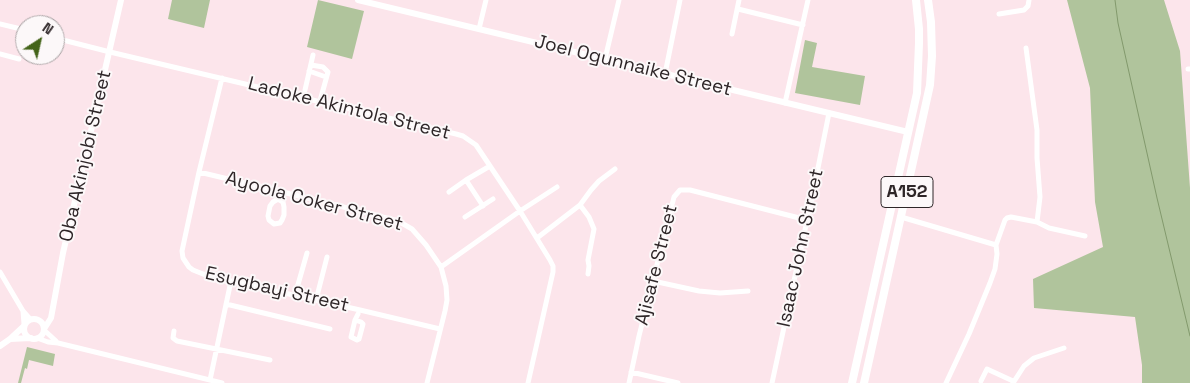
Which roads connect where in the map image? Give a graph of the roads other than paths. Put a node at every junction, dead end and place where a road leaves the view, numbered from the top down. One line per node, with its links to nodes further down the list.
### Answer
1 (121, 0): 20 (street, Oba Akinjobi Street)
2 (358, 0): 16 (street, Joel Ogunnaike Street)
3 (486, 0): 16 (street)
4 (619, 0): 24 (street)
5 (680, 0): 27 (street)
6 (740, 0): 11 (street)
7 (808, 0): 14 (street)
8 (916, 0): 34 (main road, A152)
9 (928, 0): 48 (main road, A152)
10 (1030, 0): 12 (street)
11 (738, 9): 14 (street); 17 (street)
12 (999, 14)
13 (0, 24): 15 (street)
14 (803, 25): 32 (street)
15 (15, 28)
16 (479, 29): 24 (street, Joel Ogunnaike Street)
17 (732, 34)
18 (65, 41): 20 (street, Ladoke Akintola Street)
19 (1026, 48): 50 (street)
20 (110, 52): 29 (street, Ladoke Akintola Street); 66 (street, Oba Akinjobi Street)
21 (0, 54): 23 (street)
22 (313, 55): 25 (street)
23 (15, 58)
24 (605, 59): 27 (street, Joel Ogunnaike Street)
25 (311, 65): 26 (street); 28 (street)
26 (309, 72): 28 (street); 30 (street)
27 (665, 74): 32 (street, Joel Ogunnaike Street)
28 (326, 77): 31 (street)
29 (222, 78): 31 (street, Ladoke Akintola Street); 37 (street, Esugbayi Street)
30 (305, 90)
31 (320, 101): 35 (street, Ladoke Akintola Street)
32 (786, 103): 33 (street, Joel Ogunnaike Street)
33 (829, 113): 34 (street, Joel Ogunnaike Street); 49 (street, Isaac John Street)
34 (908, 132): 93 (main road, A152)
35 (490, 166): 38 (street); 46 (street, Ladoke Akintola Street)
36 (615, 169): 44 (street)
37 (199, 172): 40 (street, Ayoola Coker Street); 59 (street, Esugbayi Street)
38 (466, 180): 41 (street); 45 (street)
39 (557, 187): 46 (street)
40 (280, 192): 42 (street); 56 (street, Ayoola Coker Street)
41 (450, 192)
42 (278, 199): 42 (street)
43 (493, 199): 45 (street)
44 (580, 205): 52 (street); 58 (street)
45 (483, 206): 47 (street)
46 (520, 211): 52 (street, Ladoke Akintola Street); 56 (street)
47 (465, 217)
48 (901, 218): 53 (street); 94 (main road, A152)
49 (807, 220): 60 (street, Ajisafe Street); 92 (street, Isaac John Street)
50 (1037, 222): 51 (street); 53 (street)
51 (1085, 236)
52 (537, 238): 89 (street, Ladoke Akintola Street)
53 (996, 245): 95 (street)
54 (307, 253): 62 (street)
55 (327, 257): 63 (street)
56 (441, 266): 74 (street, Ayoola Coker Street)
57 (0, 272): 65 (street)
58 (588, 274)
59 (231, 281): 62 (street, Esugbayi Street); 64 (street)
60 (652, 281): 61 (street); 83 (street, Ajisafe Street)
61 (748, 292)
62 (295, 295): 63 (street, Esugbayi Street)
63 (316, 300): 74 (street, Esugbayi Street)
64 (226, 304): 73 (street); 80 (street)
65 (23, 311): 68 (street); 71 (street)
66 (51, 312): 69 (street); 72 (street, Oba Akinjobi Street)
67 (358, 314): 70 (street)
68 (30, 319): 69 (street); 71 (street)
69 (39, 320): 72 (street)
70 (355, 320)
71 (24, 325): 76 (street); 77 (street)
72 (44, 329): 76 (street); 78 (street)
73 (330, 329)
74 (440, 329): 88 (street, Ayoola Coker Street)
75 (174, 331): 80 (street)
76 (34, 338): 77 (street); 78 (street)
77 (10, 339): 79 (street)
78 (58, 343): 84 (street)
79 (0, 346)
80 (216, 348): 82 (street); 84 (street)
81 (1064, 348): 86 (street)
82 (270, 360)
83 (631, 372): 90 (street, Ajisafe Street); 91 (street)
84 (210, 380): 87 (street)
85 (981, 381): 86 (street)
86 (1013, 382)
87 (222, 383)
88 (427, 383)
89 (528, 383)
90 (629, 383)
91 (678, 383)
92 (772, 383)
93 (852, 383)
94 (864, 383)
95 (946, 383)

